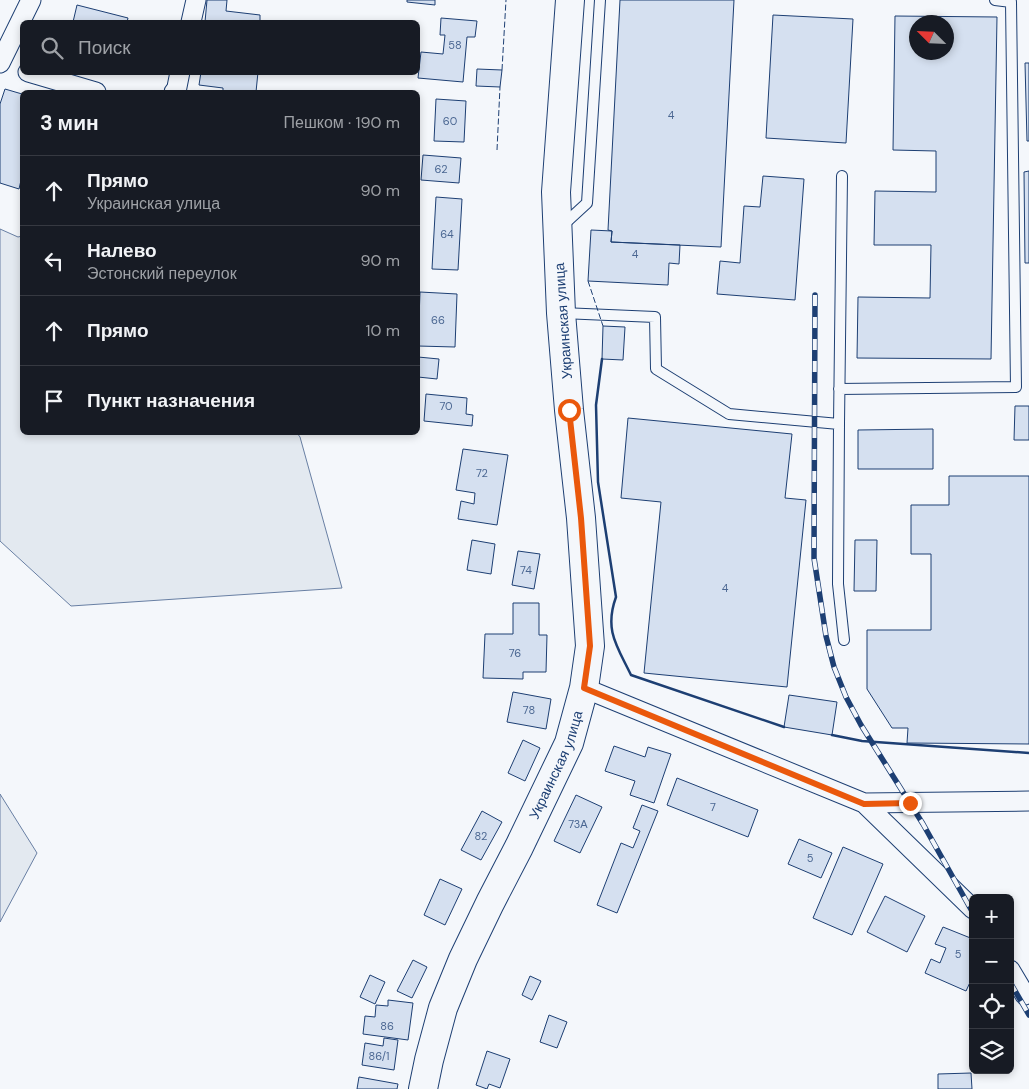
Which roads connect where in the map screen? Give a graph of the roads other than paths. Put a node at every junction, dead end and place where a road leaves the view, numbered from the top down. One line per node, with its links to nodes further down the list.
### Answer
1 (30, 0): 6 (street)
2 (196, 0): 7 (street)
3 (570, 0): 16 (street, Украинская улица)
4 (600, 0): 16 (lane)
5 (995, 0): 18 (lane)
6 (21, 20)
7 (191, 20)
8 (20, 21): 9 (street)
9 (0, 64): 10 (street)
10 (20, 70)
11 (38, 75): 13 (street)
12 (179, 75): 14 (street)
13 (89, 90)
14 (176, 90)
15 (842, 176): 18 (lane)
16 (557, 230): 17 (street, Украинская улица)
17 (561, 313): 19 (lane); 21 (street, Украинская улица)
18 (839, 389): 19 (lane)
19 (839, 424): 20 (lane)
20 (844, 640)
21 (584, 688): 23 (street); 27 (street, Украинская улица)
22 (1029, 801): 23 (street)
23 (864, 804): 24 (street)
24 (969, 905)
25 (1014, 976): 26 (street)
26 (1028, 996)
27 (423, 1089)

